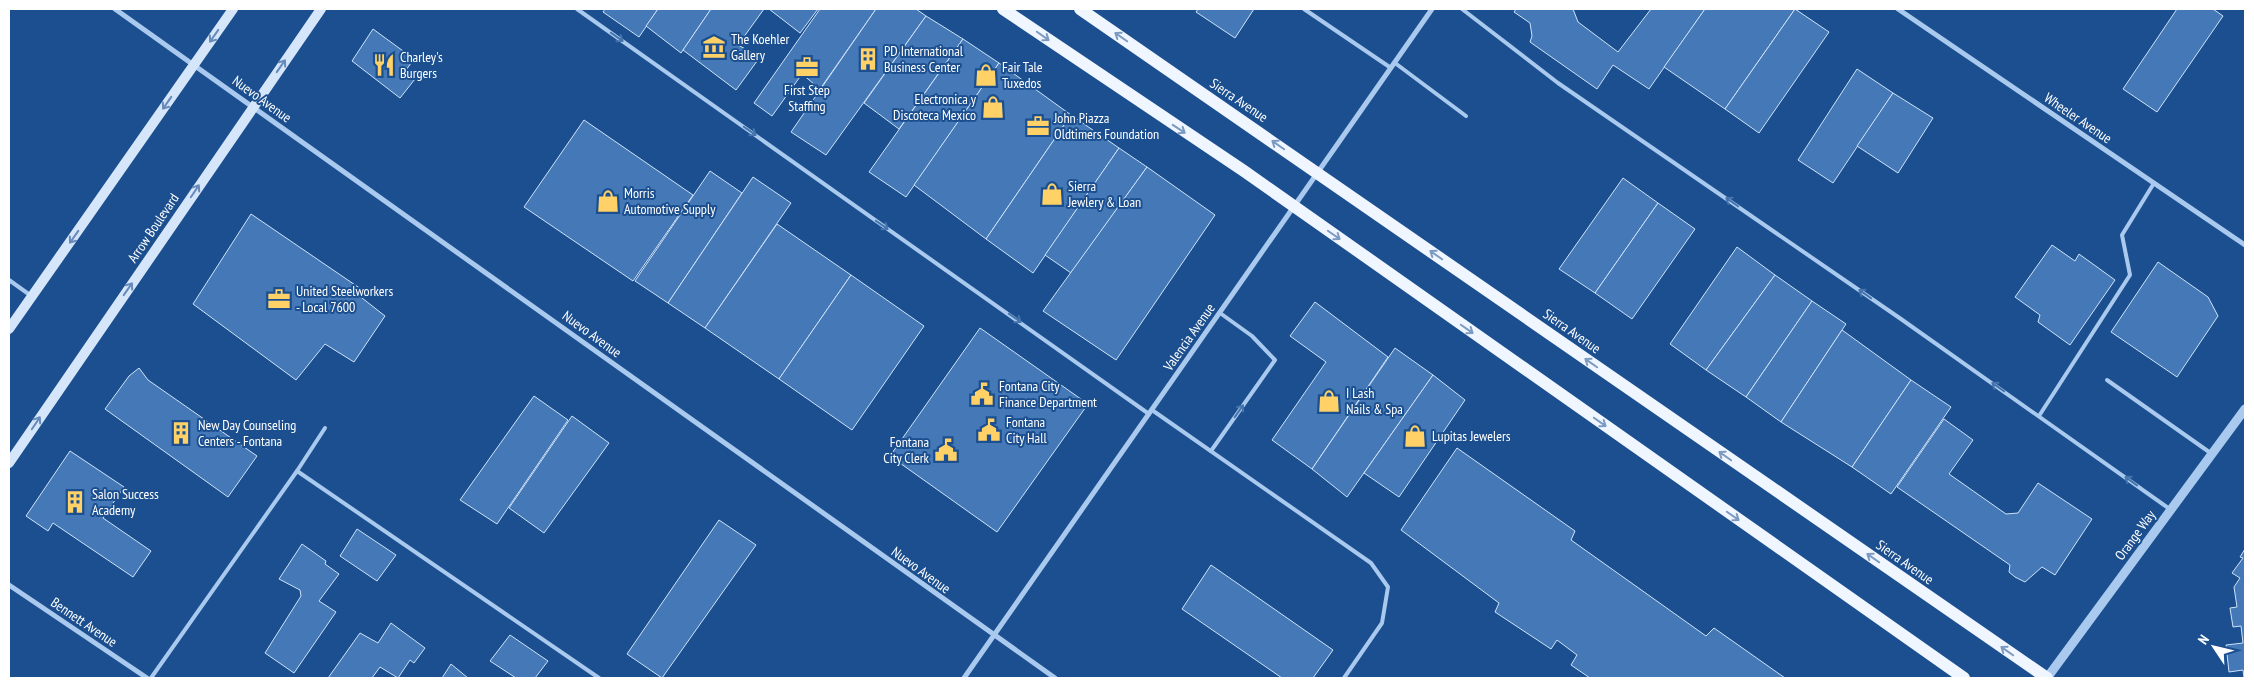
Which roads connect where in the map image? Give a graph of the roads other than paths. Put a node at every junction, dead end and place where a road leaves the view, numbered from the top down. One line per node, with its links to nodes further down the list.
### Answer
1 (115, 9): 12 (street, Nuevo Avenue)
2 (233, 9): 12 (main road, one-way to 12)
3 (321, 9): 14 (main road, Arrow Boulevard, one-way to 3)
4 (577, 9): 26 (lane, one-way to 26)
5 (1003, 9): 18 (main road, one-way to 18)
6 (1080, 9): 16 (main road, Sierra Avenue, one-way to 6)
7 (1304, 9): 13 (lane)
8 (1432, 9): 11 (street, Valencia Avenue)
9 (1462, 9): 27 (lane, one-way to 9)
10 (1898, 9): 17 (street, Wheeler Avenue)
11 (1395, 63): 13 (street, Valencia Avenue); 15 (lane)
12 (195, 64): 14 (street, Nuevo Avenue); 21 (main road, one-way to 21)
13 (1391, 68): 16 (street, Valencia Avenue)
14 (253, 106): 31 (main road, Arrow Boulevard, one-way to 14); 35 (street, Nuevo Avenue)
15 (1466, 116)
16 (1318, 173): 18 (street, Valencia Avenue); 42 (main road, Sierra Avenue, one-way to 16)
17 (2154, 183): 19 (street, Wheeler Avenue); 27 (lane)
18 (1294, 208): 22 (street, Valencia Avenue); 41 (main road, one-way to 41)
19 (2245, 245)
20 (9, 280): 21 (lane)
21 (32, 296): 23 (main road)
22 (1220, 313): 26 (street, Valencia Avenue); 29 (lane, one-way to 22)
23 (9, 329)
24 (2107, 380): 30 (lane)
25 (2245, 409): 30 (street, Orange Way)
26 (1151, 412): 29 (lane); 35 (street, Valencia Avenue)
27 (2039, 416): 33 (lane, one-way to 27)
28 (325, 428): 32 (lane)
29 (1211, 451): 40 (lane)
30 (2212, 454): 33 (street, Orange Way)
31 (9, 463)
32 (297, 471): 36 (lane); 37 (lane)
33 (2171, 510): 42 (street, Orange Way)
34 (9, 585): 36 (street, Bennett Avenue)
35 (993, 636): 38 (street, Valencia Avenue); 39 (street, Nuevo Avenue)
36 (149, 678)
37 (599, 678)
38 (964, 678)
39 (1055, 678)
40 (1344, 678)
41 (1964, 678)
42 (2047, 678)

